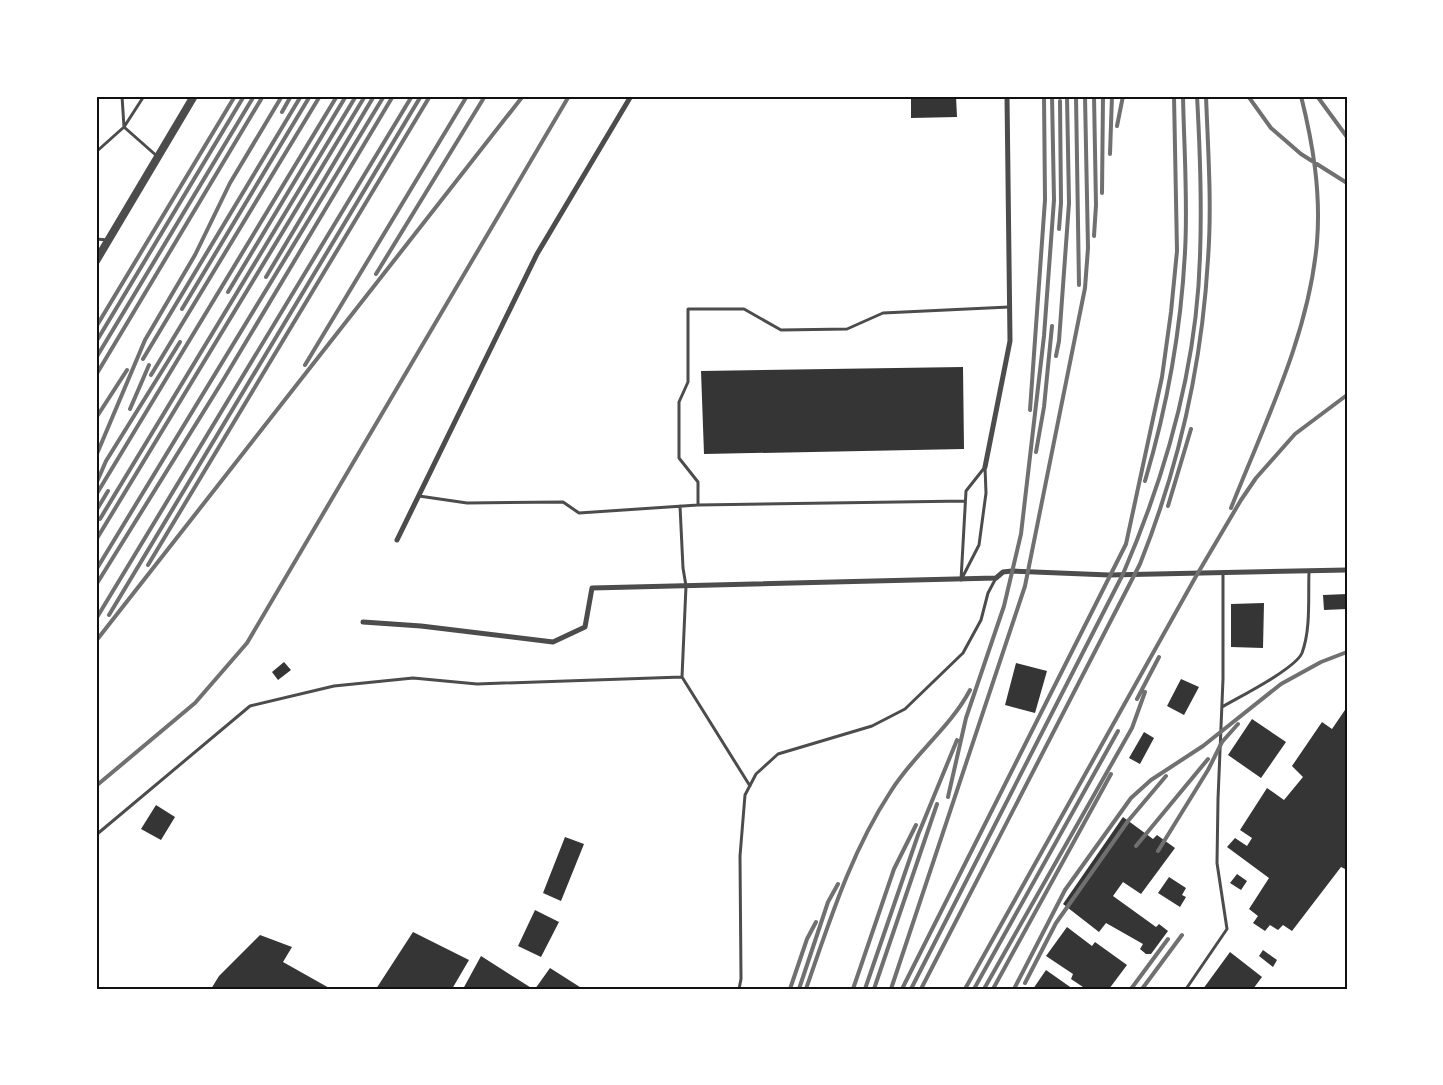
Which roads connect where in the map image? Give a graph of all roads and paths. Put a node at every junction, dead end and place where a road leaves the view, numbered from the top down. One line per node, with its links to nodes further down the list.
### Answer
1 (122, 96): 6 (lane)
2 (144, 96): 6 (lane)
3 (194, 96): 8 (street)
4 (631, 96): 14 (street)
5 (1007, 96): 12 (street)
6 (124, 126): 7 (lane); 8 (lane)
7 (96, 152)
8 (158, 157): 10 (street)
9 (96, 239): 10 (lane)
10 (109, 240): 11 (street)
11 (96, 261)
12 (1009, 307): 13 (street); 16 (lane)
13 (985, 467): 15 (lane); 23 (lane)
14 (419, 496): 17 (lane); 18 (street)
15 (965, 501): 16 (lane); 23 (lane)
16 (698, 505): 17 (lane)
17 (680, 506): 24 (lane)
18 (397, 540)
19 (1347, 570): 21 (street)
20 (1223, 572): 21 (street); 22 (street); 27 (lane)
21 (1309, 572): 27 (lane)
22 (996, 578): 23 (street); 28 (lane)
23 (961, 580): 24 (street)
24 (686, 586): 25 (street); 26 (lane)
25 (363, 622)
26 (682, 677): 28 (lane); 29 (lane)
27 (1222, 707): 31 (lane)
28 (750, 786): 30 (lane)
29 (96, 835)
30 (739, 989)
31 (1186, 989)

